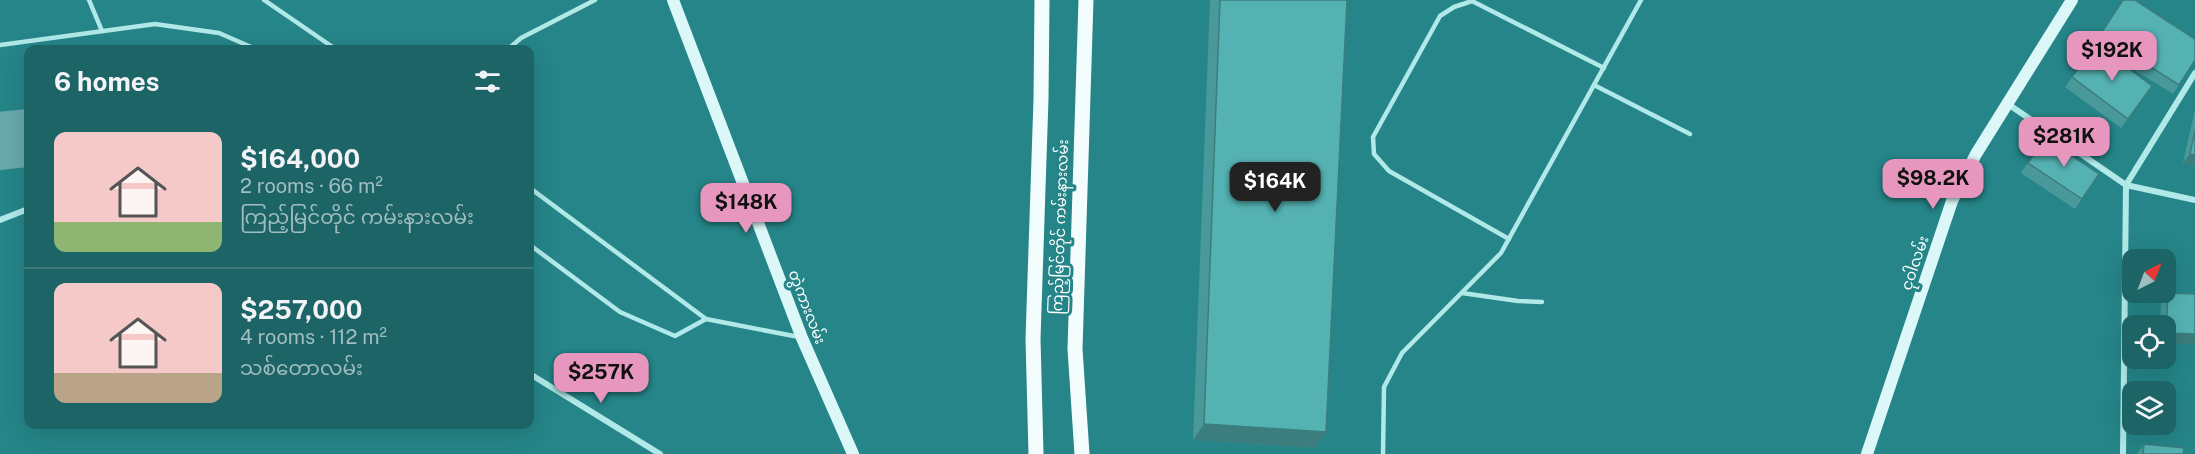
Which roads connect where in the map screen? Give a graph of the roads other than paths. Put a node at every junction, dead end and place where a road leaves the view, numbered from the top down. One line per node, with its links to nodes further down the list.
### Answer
1 (89, 0): 9 (lane)
2 (264, 0): 12 (lane)
3 (595, 0): 13 (lane)
4 (673, 0): 29 (street, တွဲကားလမ်း)
5 (1042, 0): 33 (main road, ကြည့်မြင်တိုင် ကမ်းနားလမ်း)
6 (1086, 0): 34 (main road, ကြည့်မြင်တိုင် ကမ်းနားလမ်း)
7 (1641, 0): 14 (lane)
8 (2072, 0): 17 (street, ငုဝါလမ်း)
9 (102, 31): 10 (lane); 11 (lane)
10 (0, 45)
11 (247, 45)
12 (330, 45)
13 (513, 45)
14 (1604, 68): 16 (lane); 24 (lane)
15 (2195, 73): 19 (street)
16 (1594, 85): 18 (lane); 24 (lane)
17 (2007, 104): 19 (street); 36 (street, ငုဝါလမ်း)
18 (1690, 134)
19 (2126, 185): 21 (street); 37 (street)
20 (534, 191): 28 (lane)
21 (2195, 200)
22 (24, 211): 23 (street)
23 (0, 220)
24 (1509, 239): 26 (lane)
25 (534, 247): 28 (lane)
26 (1462, 293): 27 (lane); 35 (lane)
27 (1542, 302)
28 (706, 319): 29 (lane)
29 (802, 338): 32 (street, တွဲကားလမ်း)
30 (534, 376): 31 (street)
31 (660, 454)
32 (853, 454)
33 (1036, 454)
34 (1082, 454)
35 (1383, 454)
36 (1867, 454)
37 (2123, 454)

